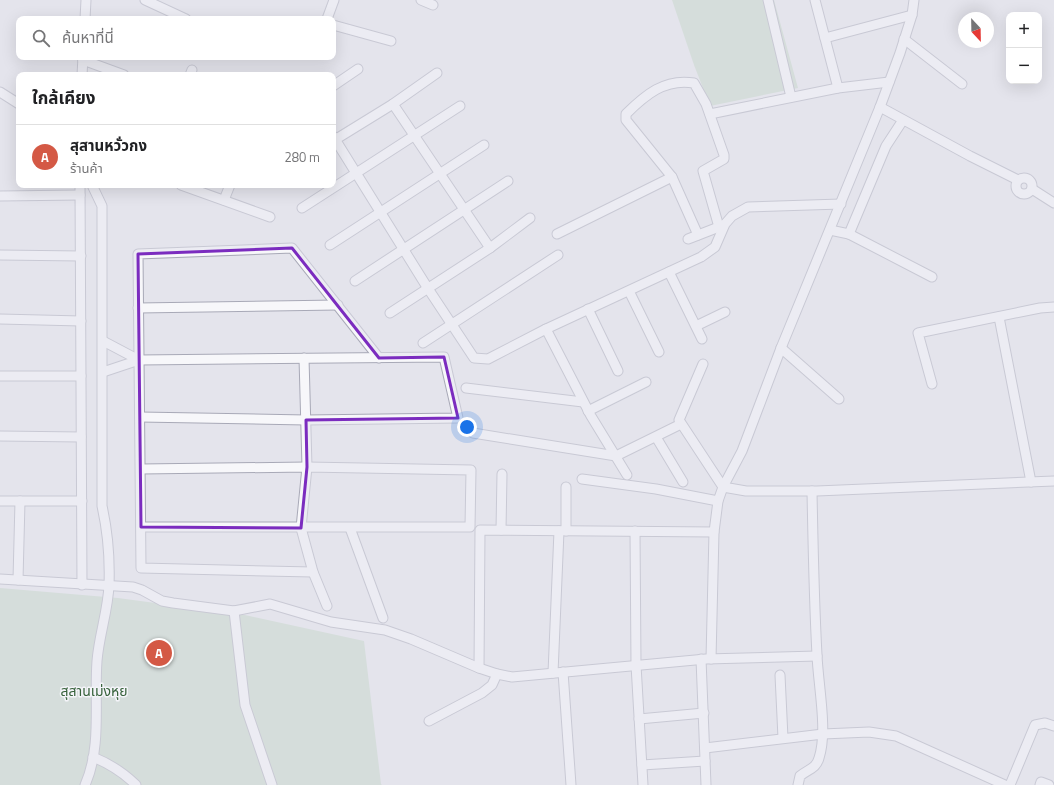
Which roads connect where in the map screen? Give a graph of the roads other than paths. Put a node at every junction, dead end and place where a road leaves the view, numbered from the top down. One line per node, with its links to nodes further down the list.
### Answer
1 (86, 0): 11 (street)
2 (145, 0): 8 (street)
3 (334, 0): 13 (street)
4 (421, 0): 9 (street)
5 (768, 0): 29 (street)
6 (815, 0): 15 (street)
7 (914, 0): 10 (street)
8 (164, 4): 12 (street)
9 (433, 5)
10 (912, 15): 15 (street); 16 (street)
11 (85, 16)
12 (182, 16)
13 (328, 16)
14 (336, 26): 17 (street)
15 (825, 38): 27 (street)
16 (904, 40): 24 (street); 26 (street)
17 (391, 41)
18 (83, 60): 21 (street)
19 (88, 60): 22 (street)
20 (358, 69): 25 (street)
21 (82, 72)
22 (117, 72)
23 (437, 73): 31 (street)
24 (889, 82): 27 (street); 33 (street)
25 (336, 84)
26 (962, 84)
27 (838, 88): 29 (street)
28 (0, 92): 30 (street)
29 (791, 97): 34 (street)
30 (16, 102)
31 (393, 104): 36 (street); 37 (street)
32 (460, 106): 36 (street)
33 (880, 107): 35 (street); 54 (street)
34 (710, 114): 42 (street); 60 (street)
35 (903, 120): 53 (street); 63 (street)
36 (415, 136): 40 (street); 41 (street)
37 (336, 138)
38 (336, 142): 40 (street)
39 (484, 145): 41 (street)
40 (356, 173): 44 (street); 57 (street)
41 (440, 174): 56 (street); 57 (street)
42 (672, 177): 62 (street); 64 (street)
43 (508, 181): 56 (street)
44 (336, 186)
45 (80, 188): 50 (street)
46 (93, 188): 90 (street)
47 (190, 188): 52 (street)
48 (229, 188): 52 (street)
49 (333, 188): 55 (street)
50 (80, 195): 51 (street); 71 (street)
51 (0, 196)
52 (224, 200): 58 (street)
53 (1054, 203)
54 (841, 204): 60 (street); 61 (street)
55 (302, 208)
56 (464, 210): 67 (street); 68 (street)
57 (380, 212): 66 (street); 68 (street)
58 (270, 217)
59 (530, 218): 67 (street)
60 (722, 225): 64 (street); 72 (street)
61 (830, 230): 63 (street); 92 (street)
62 (557, 234)
63 (848, 234): 73 (street)
64 (698, 235): 65 (street)
65 (688, 240)
66 (330, 246)
67 (490, 248): 75 (street)
68 (403, 249): 74 (street); 75 (street)
69 (0, 255): 71 (street)
70 (558, 255): 86 (street)
71 (80, 256): 85 (street)
72 (668, 272): 76 (street); 87 (street)
73 (932, 277)
74 (355, 281)
75 (427, 287): 82 (street); 86 (street)
76 (629, 291): 80 (street); 93 (street)
77 (338, 305): 79 (street); 79 (street); 95 (street)
78 (1054, 307): 83 (street)
79 (138, 308): 96 (street)
80 (588, 309): 88 (street); 98 (street)
81 (725, 312): 87 (street)
82 (390, 313)
83 (999, 317): 103 (street); 123 (street)
84 (0, 319): 85 (street)
85 (81, 321): 101 (street)
86 (452, 324): 88 (street); 91 (street)
87 (696, 326): 89 (street)
88 (546, 329): 106 (street)
89 (702, 338)
90 (103, 341): 96 (street); 99 (street)
91 (423, 343)
92 (781, 348): 105 (street); 125 (street)
93 (659, 352)
94 (304, 358): 95 (street); 96 (street); 109 (street)
95 (379, 358): 109 (street)
96 (139, 360): 99 (street); 108 (street)
97 (703, 364): 110 (street)
98 (618, 371)
99 (103, 372): 142 (street)
100 (0, 376): 101 (street)
101 (81, 376): 113 (street)
102 (646, 382): 107 (street)
103 (932, 384)
104 (466, 388): 106 (street)
105 (839, 399)
106 (583, 402): 107 (street)
107 (588, 411): 115 (street)
108 (140, 417): 109 (street); 117 (street)
109 (306, 420): 116 (street)
110 (681, 424): 114 (street); 125 (street)
111 (473, 433): 115 (street)
112 (0, 436): 113 (street)
113 (82, 437): 129 (street)
114 (656, 437): 115 (street); 122 (street)
115 (616, 456): 119 (street)
116 (307, 467): 117 (street); 132 (street); 133 (street)
117 (140, 469): 131 (street)
118 (502, 474): 134 (street)
119 (627, 475)
120 (582, 479): 130 (street)
121 (1054, 481): 123 (street)
122 (683, 482)
123 (1031, 482): 126 (street)
124 (566, 487): 135 (street)
125 (723, 487): 126 (street); 130 (street)
126 (812, 491): 146 (street)
127 (0, 501): 128 (street)
128 (20, 501): 129 (street); 140 (street)
129 (82, 501): 141 (street)
130 (718, 501): 137 (street)
131 (141, 527): 132 (street); 138 (street)
132 (301, 528): 133 (street); 138 (street)
133 (350, 528): 145 (street)
134 (501, 530): 135 (street); 150 (street)
135 (562, 531): 136 (street); 152 (street)
136 (635, 531): 137 (street); 149 (street)
137 (714, 532): 148 (street)
138 (313, 572): 143 (street)
139 (0, 579): 140 (street)
140 (18, 580): 141 (street)
141 (82, 585): 142 (street)
142 (109, 586): 144 (street); 162 (street)
143 (327, 606)
144 (234, 610): 150 (street); 167 (street)
145 (383, 618)
146 (817, 656): 148 (street); 159 (street)
147 (701, 659): 148 (street); 149 (street); 155 (street)
148 (711, 659)
149 (636, 665): 151 (street); 156 (street)
150 (479, 668): 153 (street)
151 (563, 672): 152 (street); 168 (street)
152 (552, 673): 153 (street)
153 (496, 674): 157 (street)
154 (780, 675): 160 (street)
155 (704, 714): 156 (street); 161 (street)
156 (639, 719): 164 (street)
157 (429, 721)
158 (1054, 726): 173 (street)
159 (823, 734): 160 (street); 171 (street); 172 (street)
160 (783, 738): 161 (street)
161 (705, 748): 163 (street)
162 (94, 757): 165 (street); 166 (street)
163 (705, 761): 164 (street); 170 (street)
164 (642, 765): 169 (street)
165 (85, 785)
166 (136, 785)
167 (272, 785)
168 (571, 785)
169 (643, 785)
170 (706, 785)
171 (798, 785)
172 (1005, 785)
173 (1010, 785)
174 (1040, 785): 175 (street)
175 (1049, 785)

